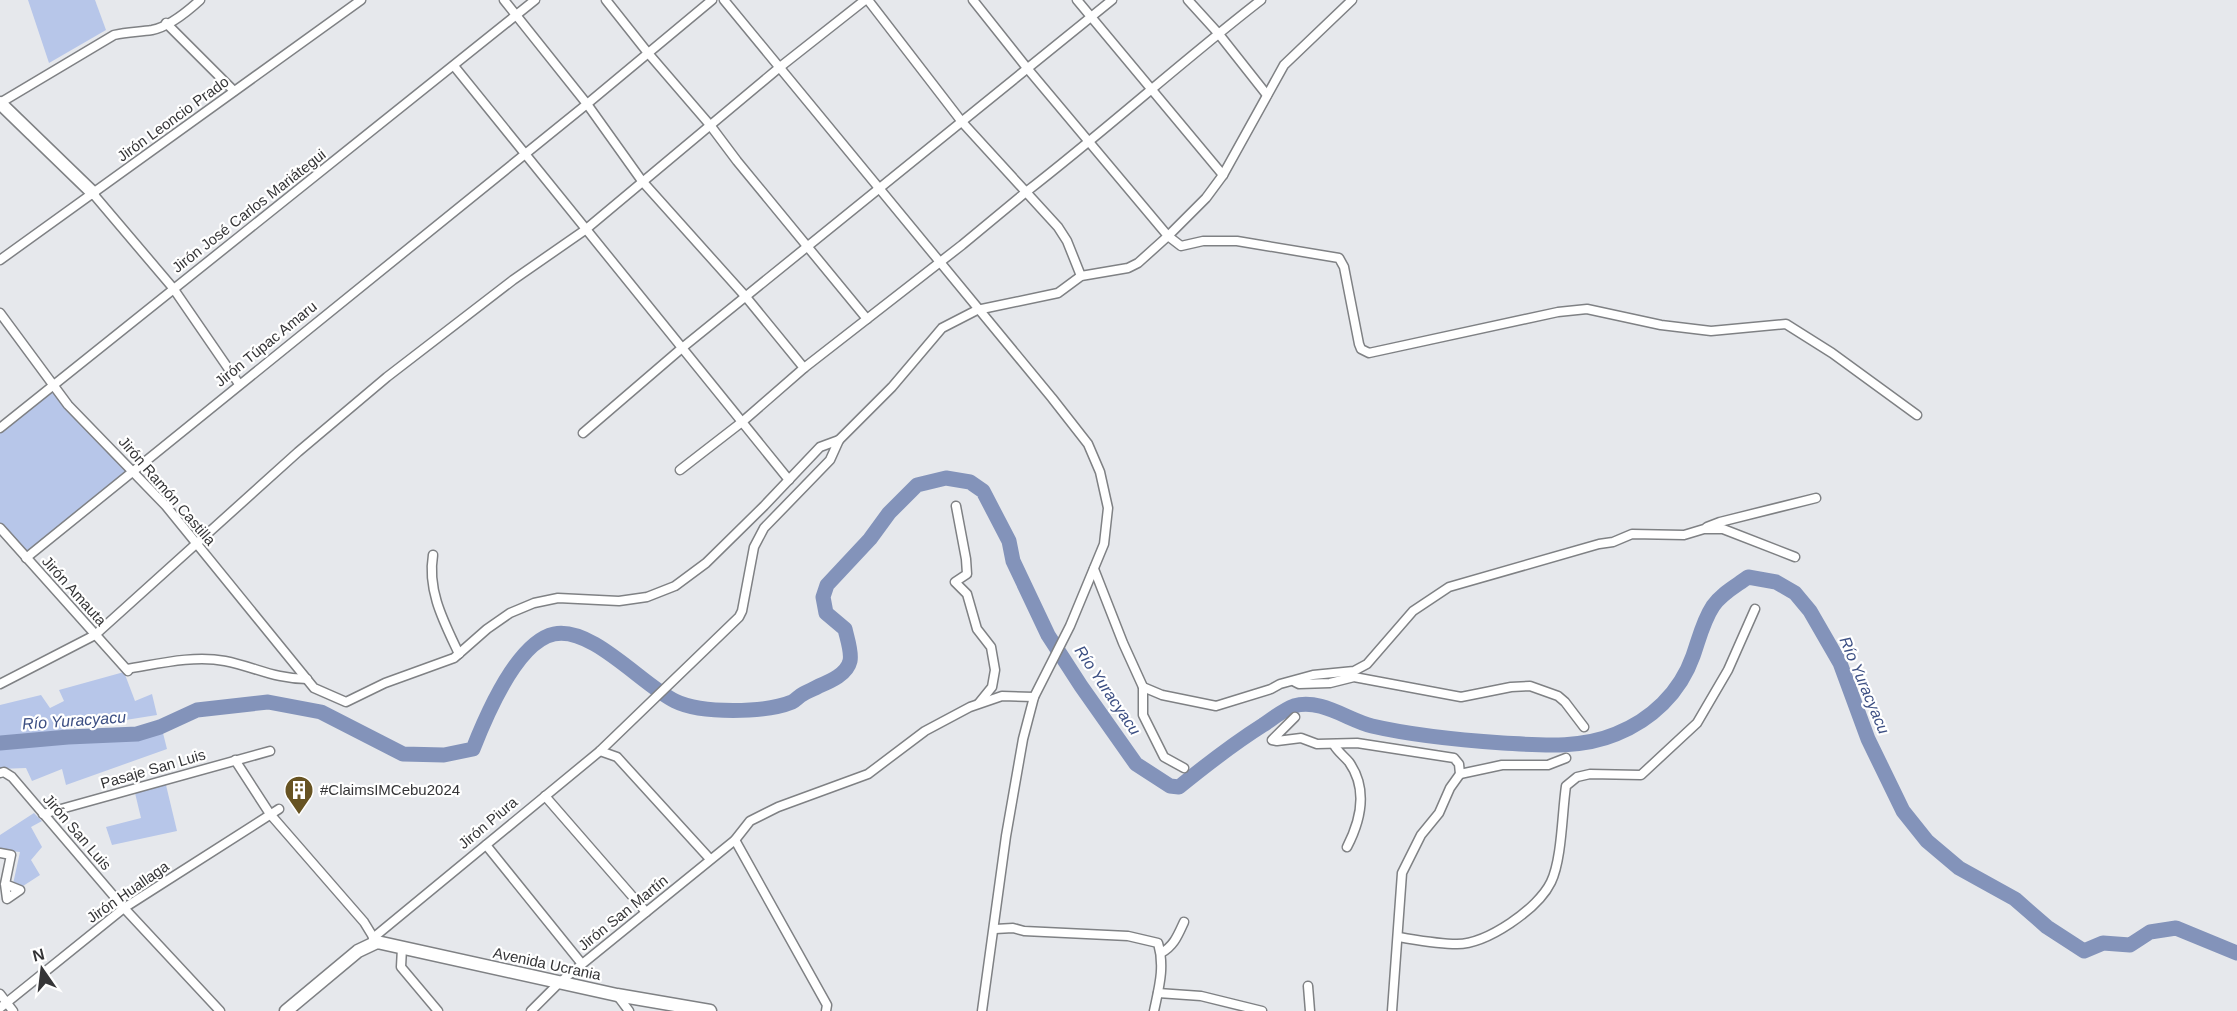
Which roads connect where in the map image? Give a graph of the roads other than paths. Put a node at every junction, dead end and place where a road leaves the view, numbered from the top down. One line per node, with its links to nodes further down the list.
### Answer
1 (200, 0): 17 (street)
2 (361, 0): 24 (street, Jirón Leoncio Prado)
3 (504, 0): 15 (street)
4 (535, 0): 15 (street, Jirón José Carlos Mariátegui)
5 (606, 0): 19 (street)
6 (712, 0): 19 (street, Jirón Túpac Amaru)
7 (724, 0): 21 (street)
8 (867, 0): 21 (street); 28 (street)
9 (973, 0): 22 (street)
10 (1077, 0): 16 (street)
11 (1112, 0): 16 (street)
12 (1188, 0): 18 (street)
13 (1261, 0): 18 (street)
14 (1352, 0): 25 (street)
15 (516, 15): 20 (street, Jirón José Carlos Mariátegui); 27 (street)
16 (1091, 17): 22 (street); 23 (street)
17 (166, 23): 24 (street); 26 (street)
18 (1218, 33): 23 (street); 25 (street)
19 (648, 52): 27 (street, Jirón Túpac Amaru); 29 (street)
20 (453, 66): 31 (street); 43 (street, Jirón José Carlos Mariátegui)
21 (780, 67): 29 (street); 34 (street)
22 (1027, 68): 28 (street); 30 (street)
23 (1152, 89): 30 (street); 32 (street)
24 (234, 91): 36 (street, Jirón Leoncio Prado)
25 (1267, 95): 32 (street)
26 (0, 103): 36 (main road)
27 (587, 104): 31 (street, Jirón Túpac Amaru); 33 (street)
28 (962, 122): 34 (street); 35 (street)
29 (710, 124): 33 (street); 39 (street)
30 (1089, 143): 35 (street); 38 (street)
31 (525, 153): 37 (street); 50 (street, Jirón Túpac Amaru)
32 (1223, 175): 38 (street)
33 (642, 181): 37 (street); 44 (street)
34 (879, 189): 39 (street); 41 (street)
35 (1026, 192): 41 (street); 42 (street)
36 (93, 193): 40 (street, Jirón Leoncio Prado); 43 (street)
37 (585, 230): 48 (street); 64 (street)
38 (1168, 236): 42 (street); 52 (street)
39 (808, 248): 44 (street); 47 (street)
40 (0, 260)
41 (939, 263): 45 (street); 47 (street)
42 (1081, 276): 45 (street)
43 (173, 288): 50 (street); 51 (street, Jirón José Carlos Mariátegui)
44 (746, 297): 48 (street); 49 (street)
45 (977, 310): 56 (street); 68 (street)
46 (0, 313): 51 (street, Jirón Ramón Castilla)
47 (867, 319): 49 (street)
48 (682, 348): 53 (street); 55 (street)
49 (804, 368): 53 (street)
50 (239, 384): 57 (street, Jirón Túpac Amaru)
51 (53, 385): 54 (street, Jirón José Carlos Mariátegui); 57 (street, Jirón Ramón Castilla)
52 (1917, 415)
53 (742, 422): 58 (street); 59 (street)
54 (0, 428)
55 (583, 433)
56 (839, 440): 59 (street); 82 (street, Jirón Piura)
57 (133, 470): 64 (street, Jirón Ramón Castilla); 67 (street, Jirón Túpac Amaru)
58 (680, 470)
59 (789, 480): 71 (street)
60 (1816, 498): 63 (street)
61 (956, 506): 77 (street)
62 (0, 528): 67 (street, Jirón Amauta)
63 (1704, 529): 66 (street); 73 (street)
64 (196, 543): 70 (street); 72 (street, Jirón Ramón Castilla)
65 (433, 555): 71 (street)
66 (1795, 557)
67 (26, 558): 70 (street, Jirón Amauta)
68 (1094, 569): 75 (street); 76 (street)
69 (1755, 609): 102 (street)
70 (95, 635): 72 (street, Jirón Amauta); 74 (street)
71 (459, 654): 72 (street, Jirón Ramón Castilla)
72 (307, 679)
73 (1292, 681): 75 (street); 79 (street)
74 (0, 684)
75 (1143, 687): 85 (street)
76 (1034, 697): 77 (street, Jirón San Martín); 101 (street)
77 (979, 704): 92 (street, Jirón San Martín)
78 (1295, 717): 80 (street)
79 (1584, 727)
80 (1334, 745): 87 (street); 94 (street)
81 (270, 751): 84 (street, Pasaje San Luis)
82 (600, 751): 88 (street, Jirón Piura); 96 (street)
83 (1566, 758): 87 (street)
84 (235, 760): 90 (street, Pasaje San Luis); 91 (street)
85 (1184, 768)
86 (0, 773): 90 (street, Jirón San Luis)
87 (1460, 774): 102 (street)
88 (545, 796): 93 (street, Jirón Piura); 99 (street)
89 (279, 809): 91 (street, Jirón Huallaga)
90 (43, 814): 98 (street, Jirón San Luis)
91 (270, 814): 98 (street, Jirón Huallaga); 103 (street)
92 (735, 840): 96 (street, Jirón San Martín); 119 (street)
93 (486, 845): 103 (street, Jirón Piura); 106 (street)
94 (1347, 847)
95 (0, 853): 97 (street)
96 (710, 859): 99 (street, Jirón San Martín)
97 (5, 884)
98 (124, 908): 112 (street, Jirón Huallaga); 113 (street, Jirón San Luis)
99 (646, 912): 106 (street, Jirón San Martín)
100 (1184, 922): 105 (street)
101 (995, 928): 105 (street); 120 (street)
102 (1398, 937): 124 (street)
103 (375, 940): 104 (main road, Avenida Ucrania); 114 (main road, Jirón Piura)
104 (402, 948): 107 (main road, Avenida Ucrania); 115 (street)
105 (1161, 953): 109 (street)
106 (582, 964): 107 (street, Jirón San Martín)
107 (560, 982): 111 (main road, Avenida Ucrania); 116 (street, Jirón San Martín)
108 (1308, 986): 123 (street)
109 (1158, 993): 121 (street); 122 (street)
110 (0, 994): 112 (street)
111 (617, 995): 117 (street); 118 (main road, Avenida Ucrania)
112 (7, 1008)
113 (220, 1011)
114 (285, 1011)
115 (438, 1011)
116 (531, 1011)
117 (629, 1011)
118 (710, 1011)
119 (826, 1011)
120 (982, 1011)
121 (1154, 1011)
122 (1262, 1011)
123 (1310, 1011)
124 (1392, 1011)

